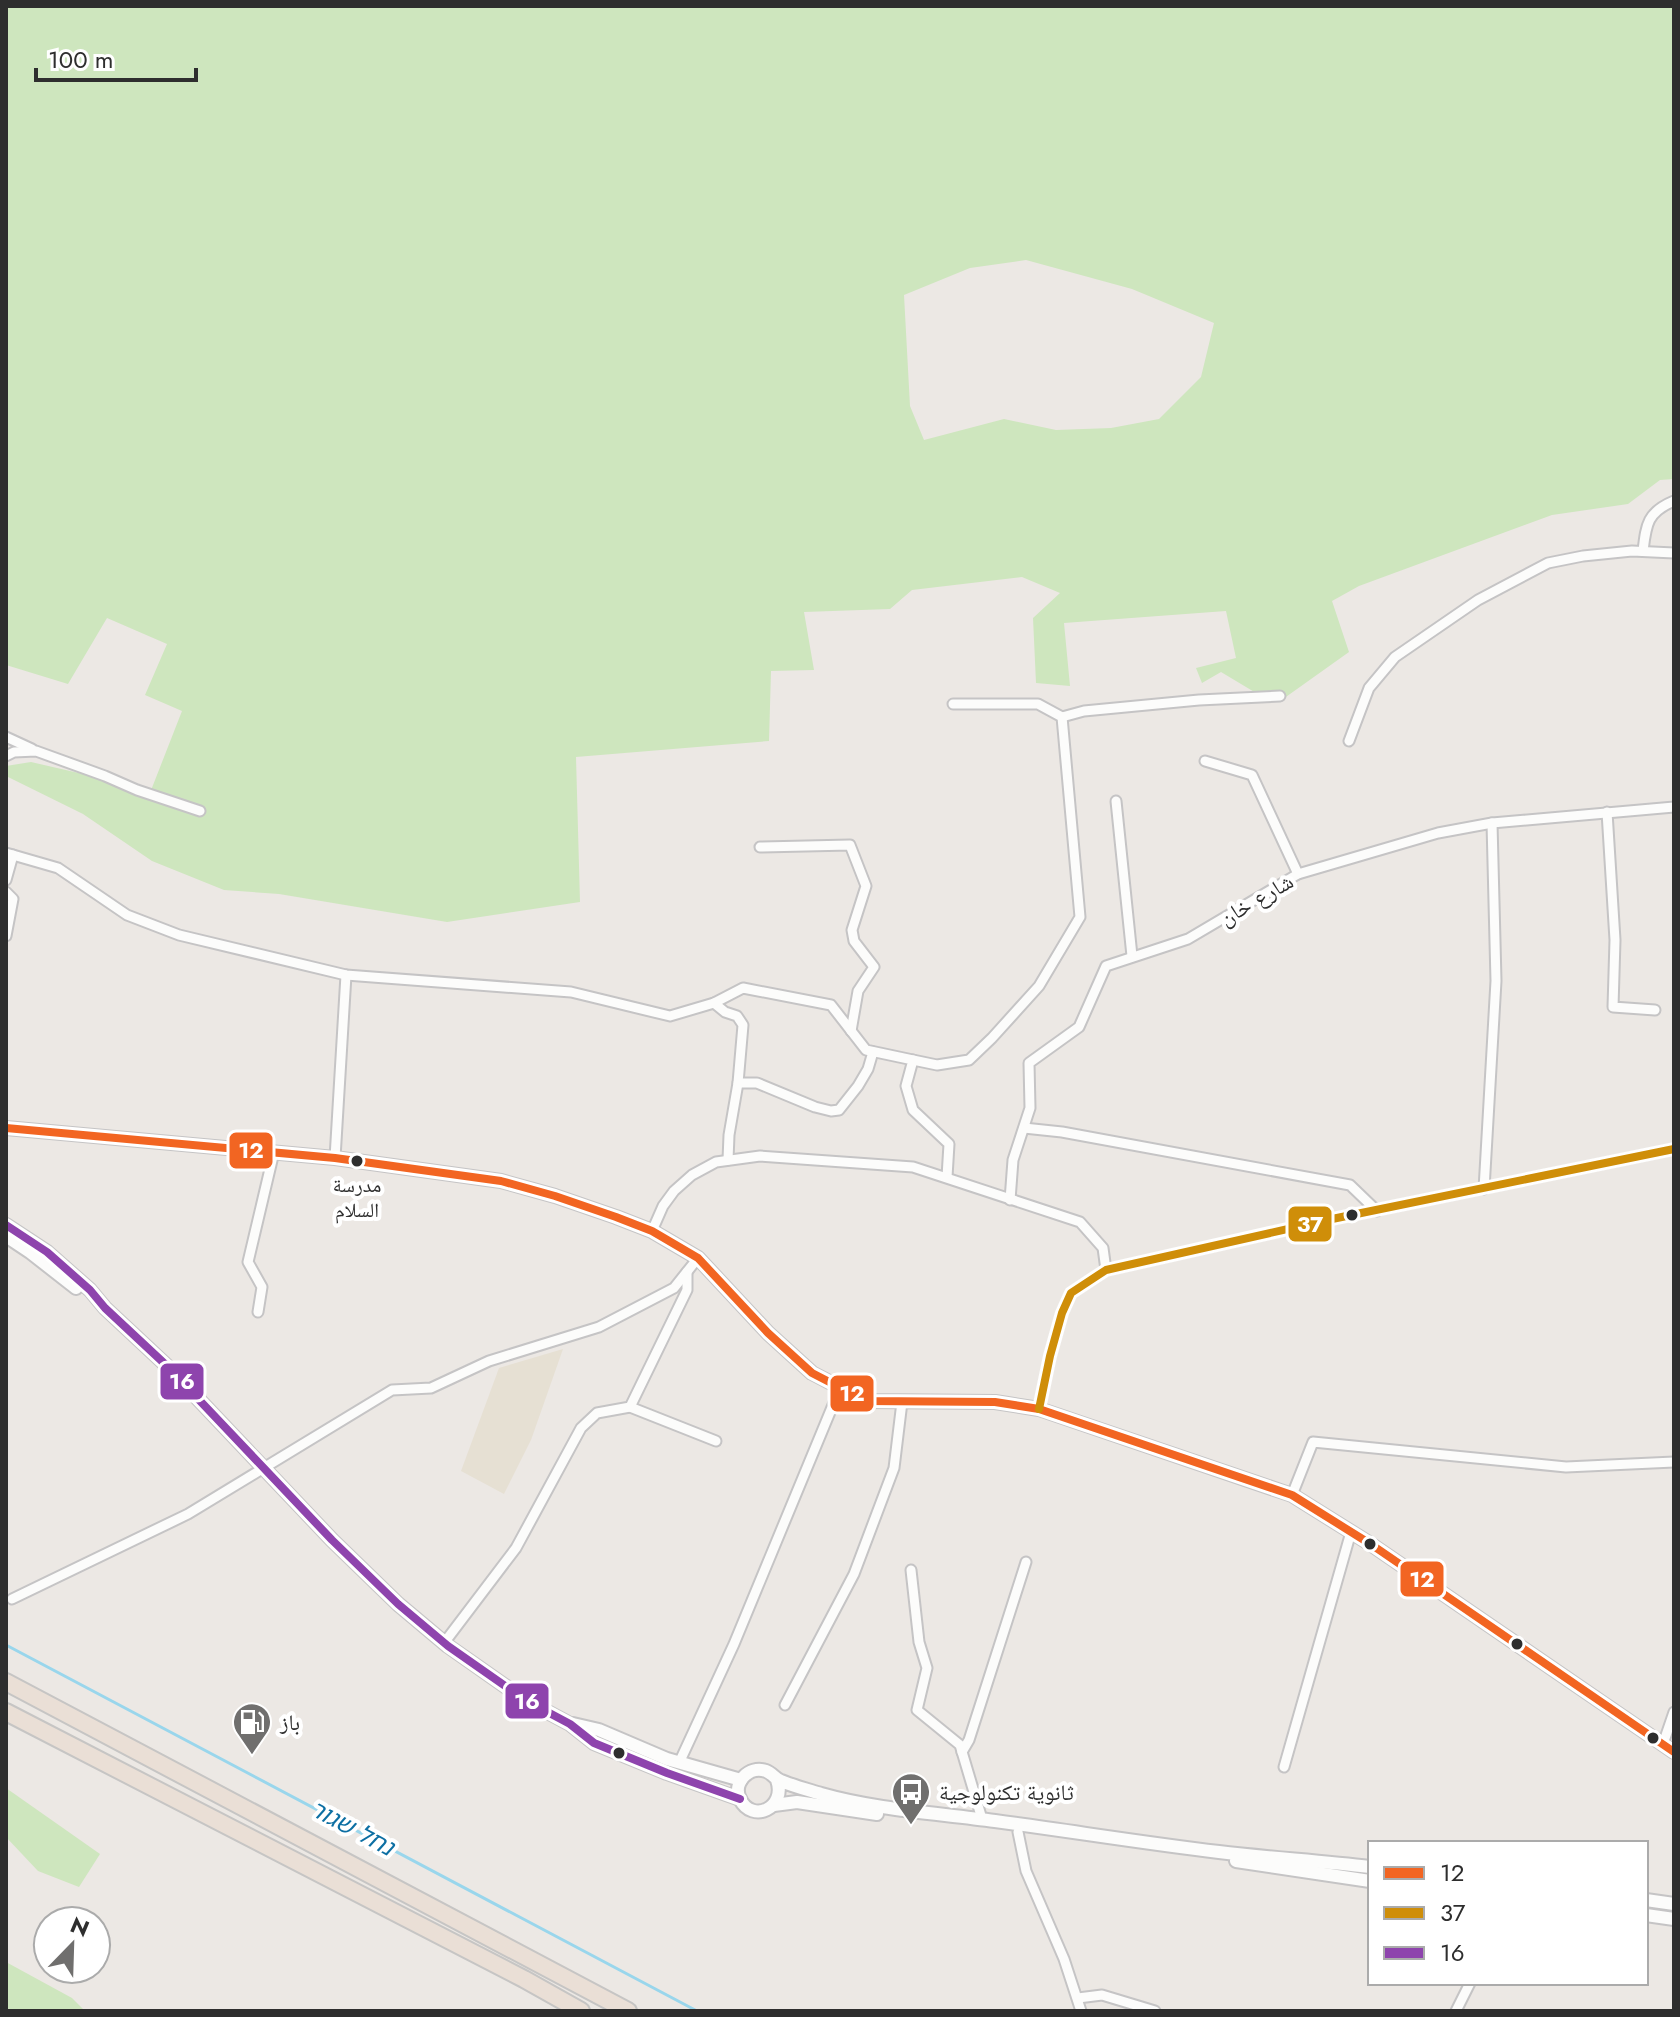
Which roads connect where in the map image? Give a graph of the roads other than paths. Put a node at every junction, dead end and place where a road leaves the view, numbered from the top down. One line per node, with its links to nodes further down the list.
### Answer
1 (1674, 501): 2 (street)
2 (1643, 551): 3 (street); 8 (street)
3 (1674, 553)
4 (1280, 696): 6 (street)
5 (953, 704): 6 (street)
6 (1062, 717): 29 (street)
7 (6, 737): 9 (street)
8 (1349, 741)
9 (36, 751): 10 (street); 14 (street)
10 (6, 756)
11 (1205, 761): 19 (street)
12 (1116, 801): 23 (street)
13 (1674, 807): 15 (street, شارع خان)
14 (200, 811)
15 (1607, 812): 16 (street, شارع خان); 26 (street)
16 (1492, 823): 19 (street, شارع خان); 38 (street)
17 (760, 847): 27 (street)
18 (10, 854): 20 (street); 24 (street)
19 (1298, 874): 23 (street, شارع خان)
20 (6, 880)
21 (6, 892): 22 (street)
22 (6, 936)
23 (1132, 956): 32 (street, شارع خان)
24 (346, 975): 25 (street); 35 (street)
25 (714, 1003): 27 (street); 30 (street)
26 (1655, 1010)
27 (851, 1031): 28 (street)
28 (873, 1052): 29 (street); 30 (street)
29 (913, 1060): 37 (street)
30 (738, 1083): 36 (street)
31 (6, 1128): 34 (street)
32 (1024, 1128): 39 (street, شارع خان); 40 (street)
33 (1674, 1149): 38 (street)
34 (274, 1152): 35 (street); 48 (street)
35 (335, 1158): 42 (street)
36 (728, 1160): 37 (street); 42 (street)
37 (947, 1177): 39 (street)
38 (1484, 1189): 40 (street)
39 (1010, 1200): 45 (street)
40 (1377, 1211): 45 (street)
41 (6, 1225): 47 (street)
42 (652, 1231): 44 (street)
43 (6, 1236): 47 (street)
44 (698, 1258): 46 (street); 49 (street)
45 (1106, 1270): 52 (street)
46 (687, 1272): 51 (street); 55 (street)
47 (105, 1308): 55 (street)
48 (258, 1312)
49 (840, 1388): 50 (street); 69 (street)
50 (902, 1402): 52 (street); 63 (street)
51 (630, 1407): 53 (street); 61 (street)
52 (1039, 1409): 56 (street)
53 (716, 1441)
54 (1674, 1462): 56 (street)
55 (264, 1468): 60 (street); 61 (street)
56 (1292, 1495): 57 (street)
57 (1351, 1532): 67 (street); 70 (street)
58 (1026, 1562): 68 (street)
59 (911, 1570): 68 (street)
60 (12, 1599)
61 (444, 1643): 66 (street)
62 (6, 1682): 86 (highway)
63 (785, 1705)
64 (6, 1712): 85 (highway)
65 (1674, 1712): 67 (street)
66 (570, 1724): 69 (street); 73 (street)
67 (1668, 1748)
68 (962, 1752): 75 (street)
69 (679, 1763): 71 (street)
70 (1284, 1767)
71 (741, 1780): 72 (street); 73 (street)
72 (777, 1780): 74 (street); 75 (street)
73 (740, 1799): 74 (street)
74 (774, 1805): 76 (street)
75 (982, 1819): 77 (street)
76 (1018, 1832): 78 (street); 84 (street)
77 (1368, 1867)
78 (1368, 1881)
79 (1648, 1900): 80 (street)
80 (1674, 1904)
81 (1648, 1915): 82 (street)
82 (1674, 1919)
83 (1469, 1985): 89 (street)
84 (1078, 1998): 87 (street); 88 (street)
85 (581, 2011)
86 (628, 2011)
87 (1081, 2011)
88 (1155, 2011)
89 (1456, 2011)

